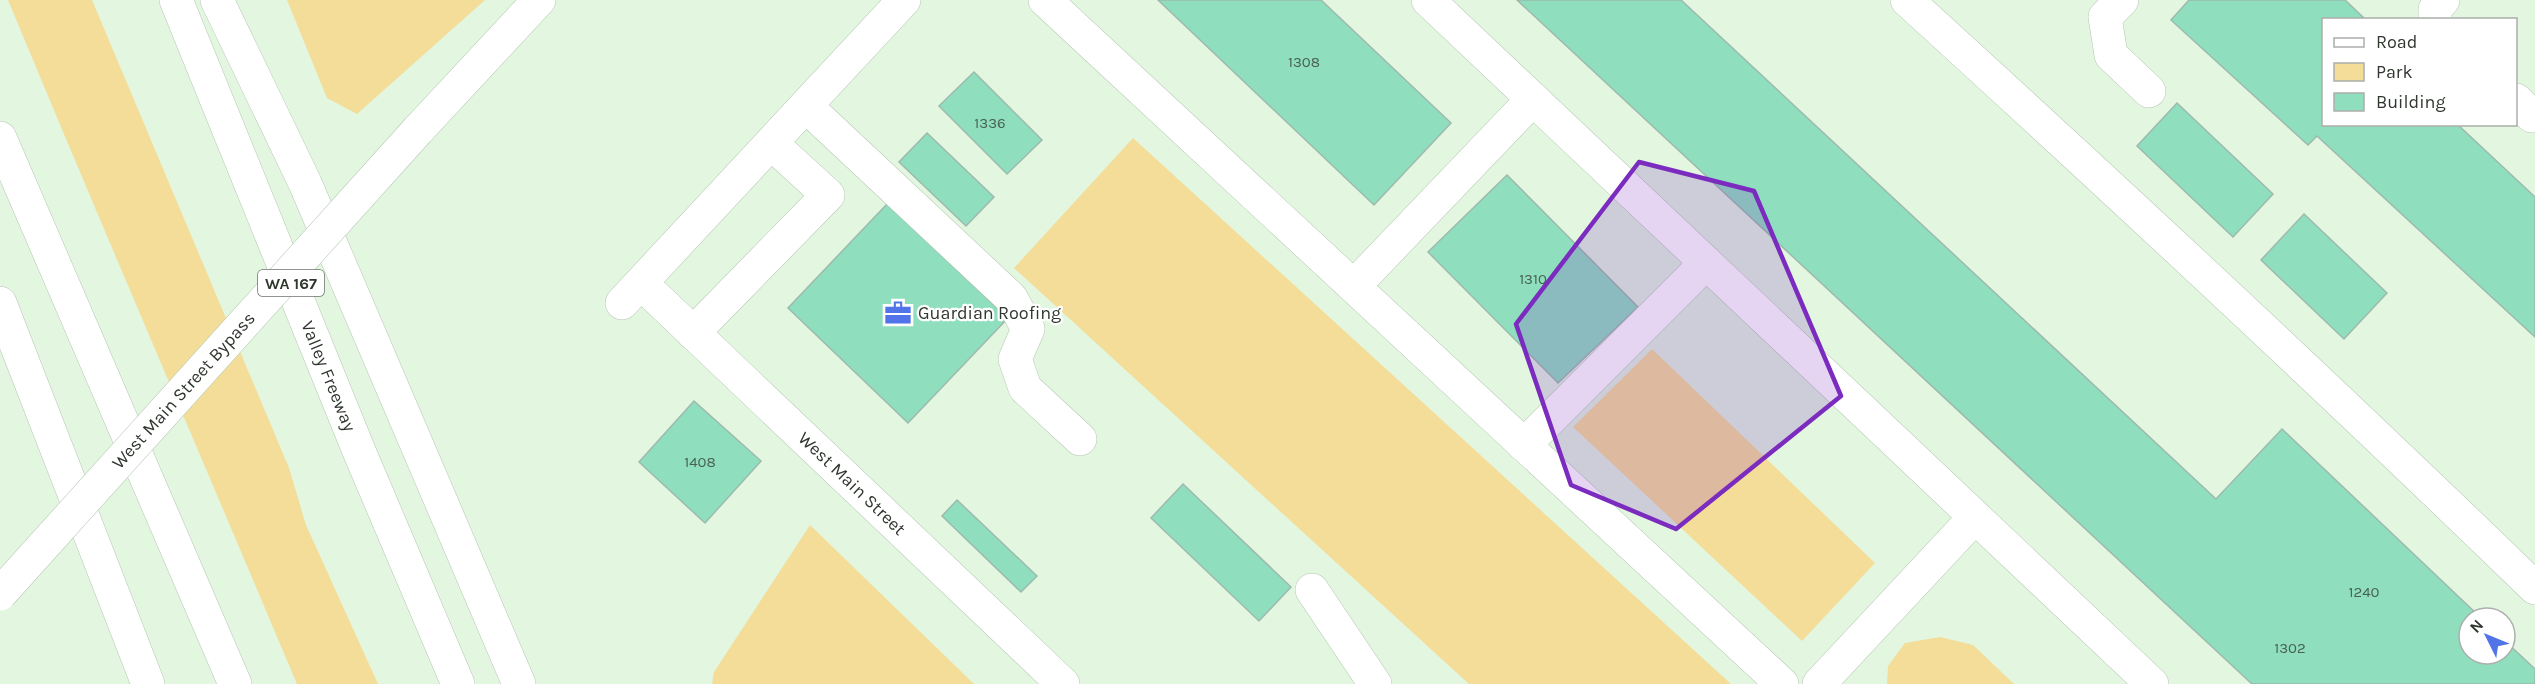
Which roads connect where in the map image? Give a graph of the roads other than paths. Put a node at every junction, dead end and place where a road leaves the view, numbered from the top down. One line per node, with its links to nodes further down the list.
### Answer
1 (176, 0): 28 (main road, Valley Freeway / WA 167)
2 (217, 0): 29 (main road)
3 (539, 0): 25 (main road, West Main Street Bypass, bridge)
4 (904, 0): 13 (main road, West Main Street)
5 (1045, 0): 17 (main road)
6 (1428, 0): 12 (main road)
7 (1907, 0): 23 (main road)
8 (2122, 0): 11 (main road)
9 (2443, 0): 10 (main road)
10 (2435, 18)
11 (2149, 91)
12 (1533, 99): 16 (main road); 17 (main road)
13 (806, 106): 15 (main road, West Main Street); 20 (main road)
14 (0, 138): 27 (main road)
15 (771, 143): 19 (main road); 19 (main road, West Main Street)
16 (1706, 263): 21 (main road); 22 (main road)
17 (1354, 286): 21 (main road)
18 (0, 303): 26 (main road)
19 (693, 333): 30 (main road, West Main Street)
20 (1080, 439)
21 (1524, 445): 32 (main road)
22 (1975, 517): 33 (main road); 34 (main road)
23 (2535, 588)
24 (1312, 590): 31 (main road)
25 (0, 594)
26 (148, 684)
27 (235, 684)
28 (458, 684)
29 (519, 684)
30 (1063, 684)
31 (1376, 684)
32 (1782, 684)
33 (1819, 684)
34 (2152, 684)

